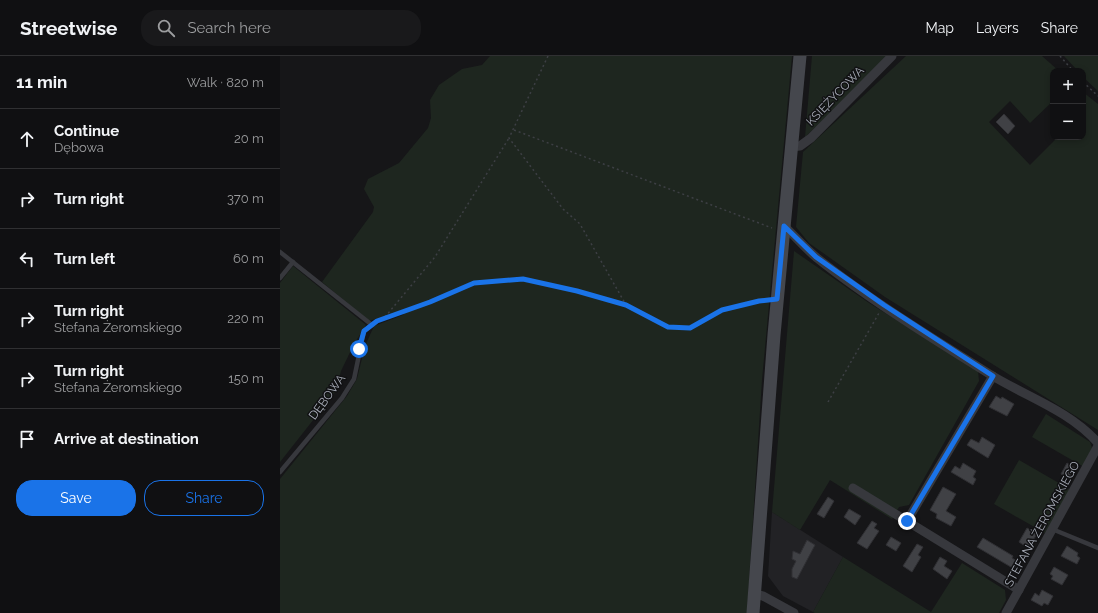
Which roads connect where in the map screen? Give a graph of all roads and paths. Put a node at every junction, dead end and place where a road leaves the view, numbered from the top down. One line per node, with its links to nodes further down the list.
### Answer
1 (548, 56): 8 (path)
2 (800, 56): 10 (street)
3 (892, 56): 10 (street, KSIĘŻYCOWA)
4 (1060, 56): 5 (path)
5 (1070, 68)
6 (1086, 85): 7 (path)
7 (1098, 96)
8 (514, 130): 9 (path); 11 (path)
9 (509, 138): 16 (path); 18 (path)
10 (791, 147): 11 (street)
11 (778, 227): 15 (street); 17 (street)
12 (280, 252): 13 (lane)
13 (293, 262): 14 (lane); 19 (lane)
14 (280, 278)
15 (777, 299): 16 (path); 30 (street)
16 (626, 305): 18 (path)
17 (884, 305): 20 (street); 21 (path)
18 (384, 318): 19 (path)
19 (372, 325): 24 (lane, DĘBOWA)
20 (993, 376): 22 (street); 26 (street)
21 (828, 402)
22 (1098, 443)
23 (1098, 446): 27 (street, STEFANA ŻEROMSKIEGO)
24 (280, 472)
25 (853, 488): 26 (street)
26 (907, 521): 29 (street)
27 (1052, 529): 28 (lane); 29 (street, STEFANA ŻEROMSKIEGO)
28 (1098, 548)
29 (1019, 590): 33 (street, STEFANA ŻEROMSKIEGO)
30 (754, 594): 31 (street); 32 (street)
31 (754, 613)
32 (794, 613)
33 (1006, 613)

